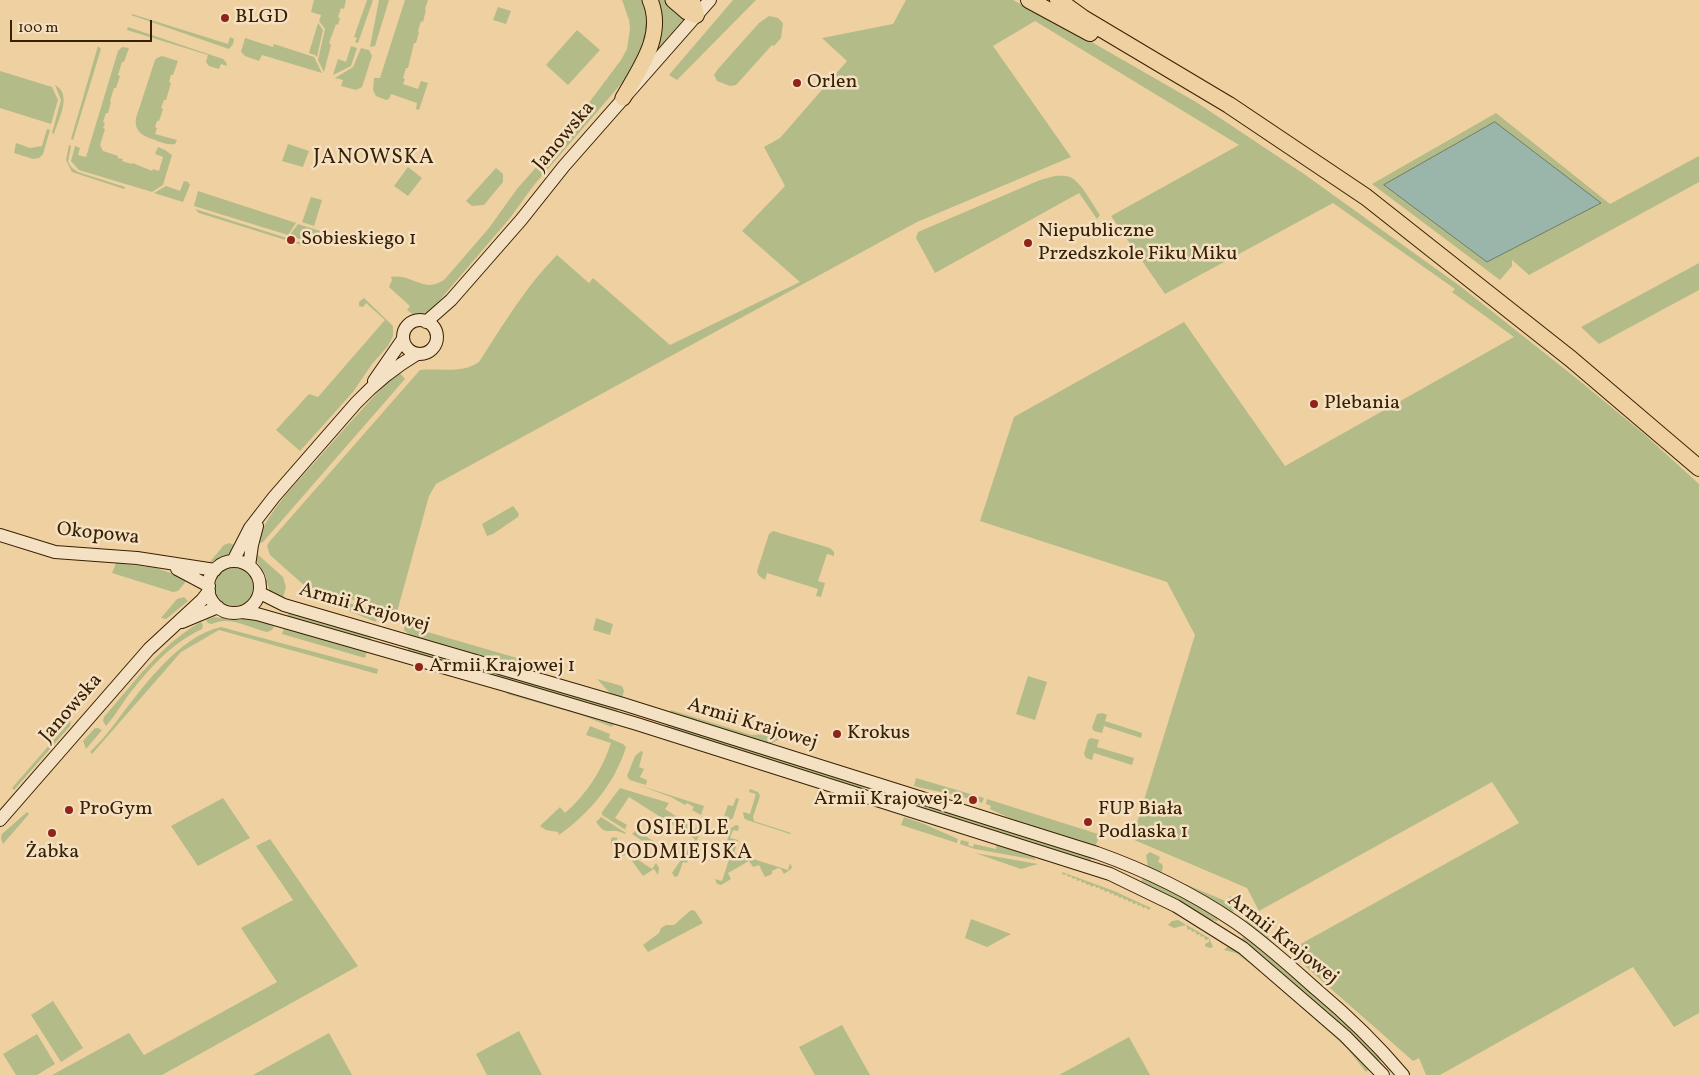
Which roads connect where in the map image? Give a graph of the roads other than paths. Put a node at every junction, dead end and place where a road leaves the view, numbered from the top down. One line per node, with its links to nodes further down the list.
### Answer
1 (650, 0): 10 (main road)
2 (673, 0): 8 (main road)
3 (688, 0): 8 (highway)
4 (710, 0): 8 (street, Janowska)
5 (1029, 0): 11 (highway)
6 (1052, 0): 9 (main road)
7 (1058, 0): 9 (highway)
8 (696, 16): 10 (street, Janowska)
9 (1084, 18): 11 (highway)
10 (623, 98): 12 (street, Janowska)
11 (1440, 256): 16 (highway)
12 (430, 324): 13 (street); 14 (street)
13 (403, 340): 14 (street); 15 (street)
14 (417, 354): 15 (street)
15 (365, 393): 17 (street)
16 (1699, 468)
17 (260, 516): 19 (street); 21 (street)
18 (0, 535): 20 (street, Okopowa)
19 (233, 561): 21 (street); 22 (street)
20 (164, 562): 22 (street, Okopowa); 23 (street, Okopowa)
21 (249, 566): 24 (street)
22 (215, 570): 23 (street)
23 (209, 588): 25 (street); 27 (street, Janowska)
24 (260, 593): 26 (street); 29 (street, Armii Krajowej)
25 (218, 607): 26 (street); 27 (street, Janowska)
26 (242, 612): 30 (street, Armii Krajowej)
27 (175, 625): 28 (street, Janowska)
28 (0, 820)
29 (1116, 860): 30 (street); 31 (street, Armii Krajowej)
30 (1110, 874): 32 (street, Armii Krajowej)
31 (1235, 922): 32 (street); 34 (street, Armii Krajowej)
32 (1226, 936): 33 (street, Armii Krajowej)
33 (1383, 1075)
34 (1403, 1075)

